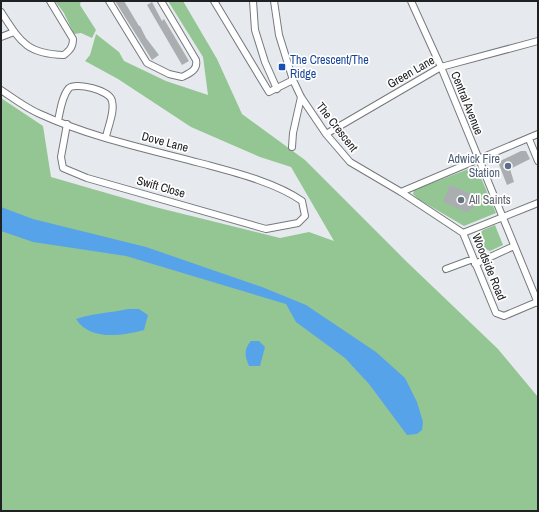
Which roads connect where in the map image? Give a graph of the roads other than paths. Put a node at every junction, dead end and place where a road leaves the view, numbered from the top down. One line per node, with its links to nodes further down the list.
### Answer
1 (50, 1): 9 (street)
2 (109, 1): 3 (street)
3 (160, 1)
4 (214, 1): 14 (street)
5 (253, 1): 14 (street)
6 (274, 1): 13 (street, The Crescent)
7 (411, 1): 12 (street, Central Avenue)
8 (1, 12): 9 (street)
9 (14, 32): 10 (street)
10 (1, 37)
11 (538, 41): 12 (street, Green Lane)
12 (441, 67): 19 (street, Green Lane); 24 (street, Central Avenue)
13 (293, 80): 14 (street); 16 (street, The Crescent)
14 (277, 89)
15 (1, 90): 17 (street, Dove Lane)
16 (301, 97): 19 (street, The Crescent); 23 (street)
17 (58, 121): 18 (street, Dove Lane); 21 (street)
18 (67, 124): 21 (street, Dove Lane); 29 (street, Swift Close)
19 (326, 134): 26 (street, The Crescent)
20 (538, 134): 22 (street)
21 (106, 137): 29 (street, Dove Lane)
22 (529, 138): 24 (street); 25 (street)
23 (292, 147)
24 (479, 160): 26 (street); 28 (street, Central Avenue)
25 (538, 160)
26 (401, 192): 30 (street, The Crescent)
27 (538, 203): 28 (street)
28 (502, 217): 30 (street); 31 (street, Central Avenue)
29 (298, 223)
30 (463, 233): 32 (street, Woodside Road)
31 (514, 246): 32 (street); 34 (street, Central Avenue)
32 (474, 261): 33 (street); 34 (street, Woodside Road)
33 (446, 269)
34 (538, 302)

